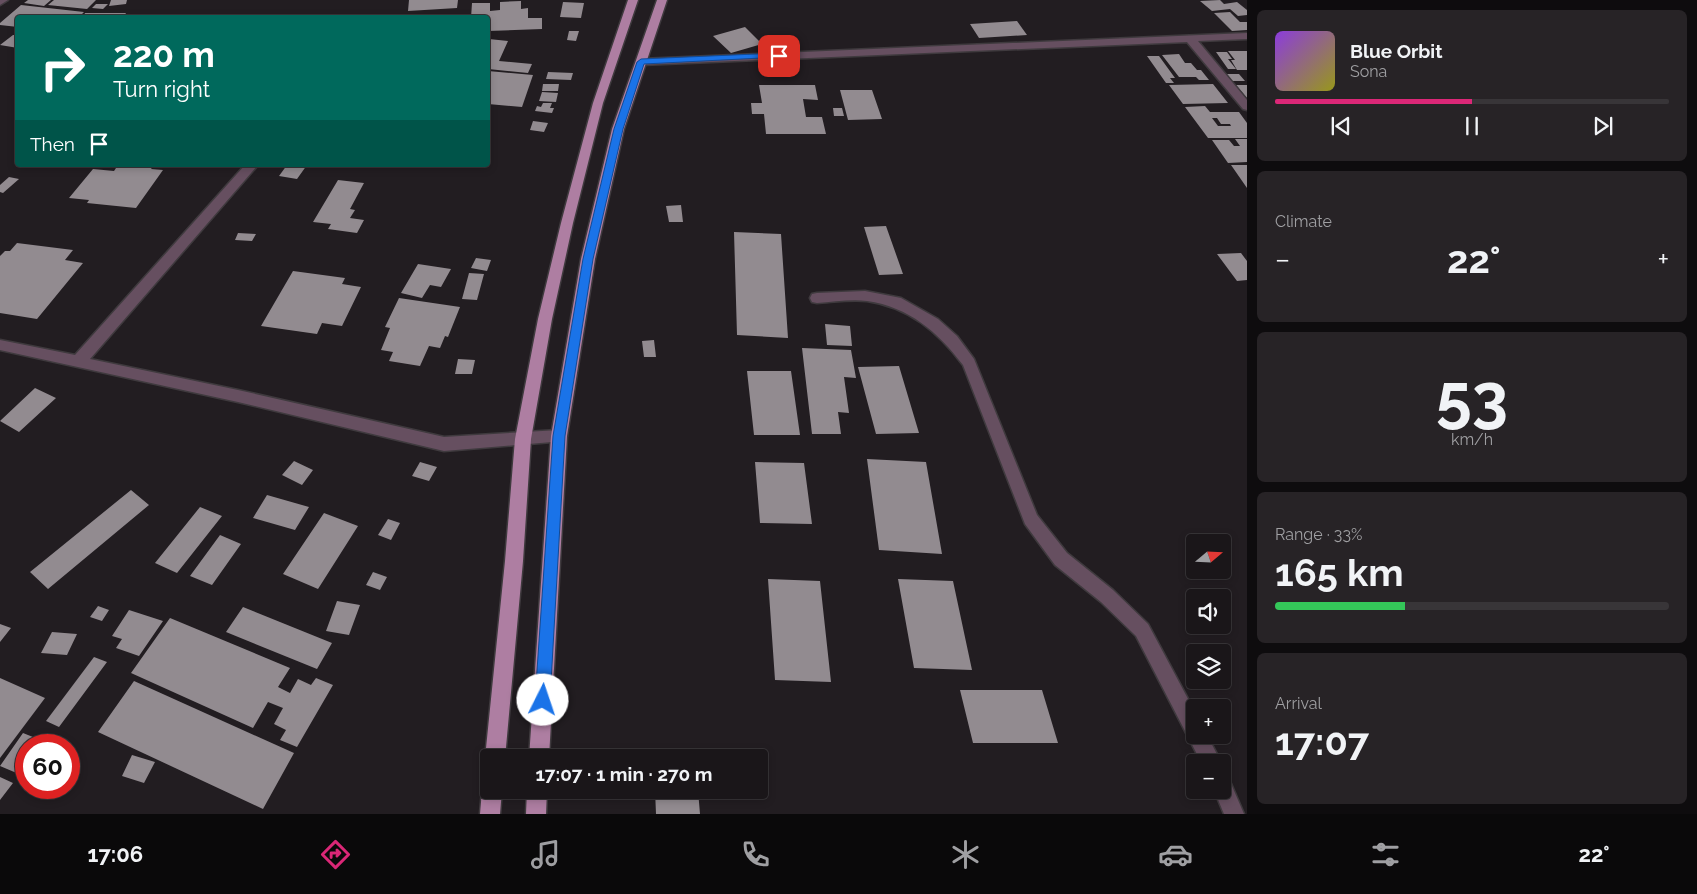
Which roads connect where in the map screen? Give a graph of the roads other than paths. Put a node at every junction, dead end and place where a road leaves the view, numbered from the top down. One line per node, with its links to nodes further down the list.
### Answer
1 (633, 0): 12 (main road)
2 (662, 0): 5 (main road)
3 (1247, 36): 4 (street)
4 (1189, 37): 5 (street); 6 (street)
5 (641, 62): 11 (main road)
6 (1247, 107)
7 (250, 167): 10 (street)
8 (817, 298): 13 (street)
9 (0, 345): 10 (street)
10 (78, 362): 12 (street)
11 (559, 436): 12 (street); 15 (main road)
12 (523, 439): 14 (main road)
13 (1186, 714)
14 (496, 749)
15 (540, 749)
16 (491, 799): 19 (main road)
17 (537, 799): 20 (main road)
18 (1228, 799): 21 (street)
19 (490, 814)
20 (536, 814)
21 (1234, 814)

